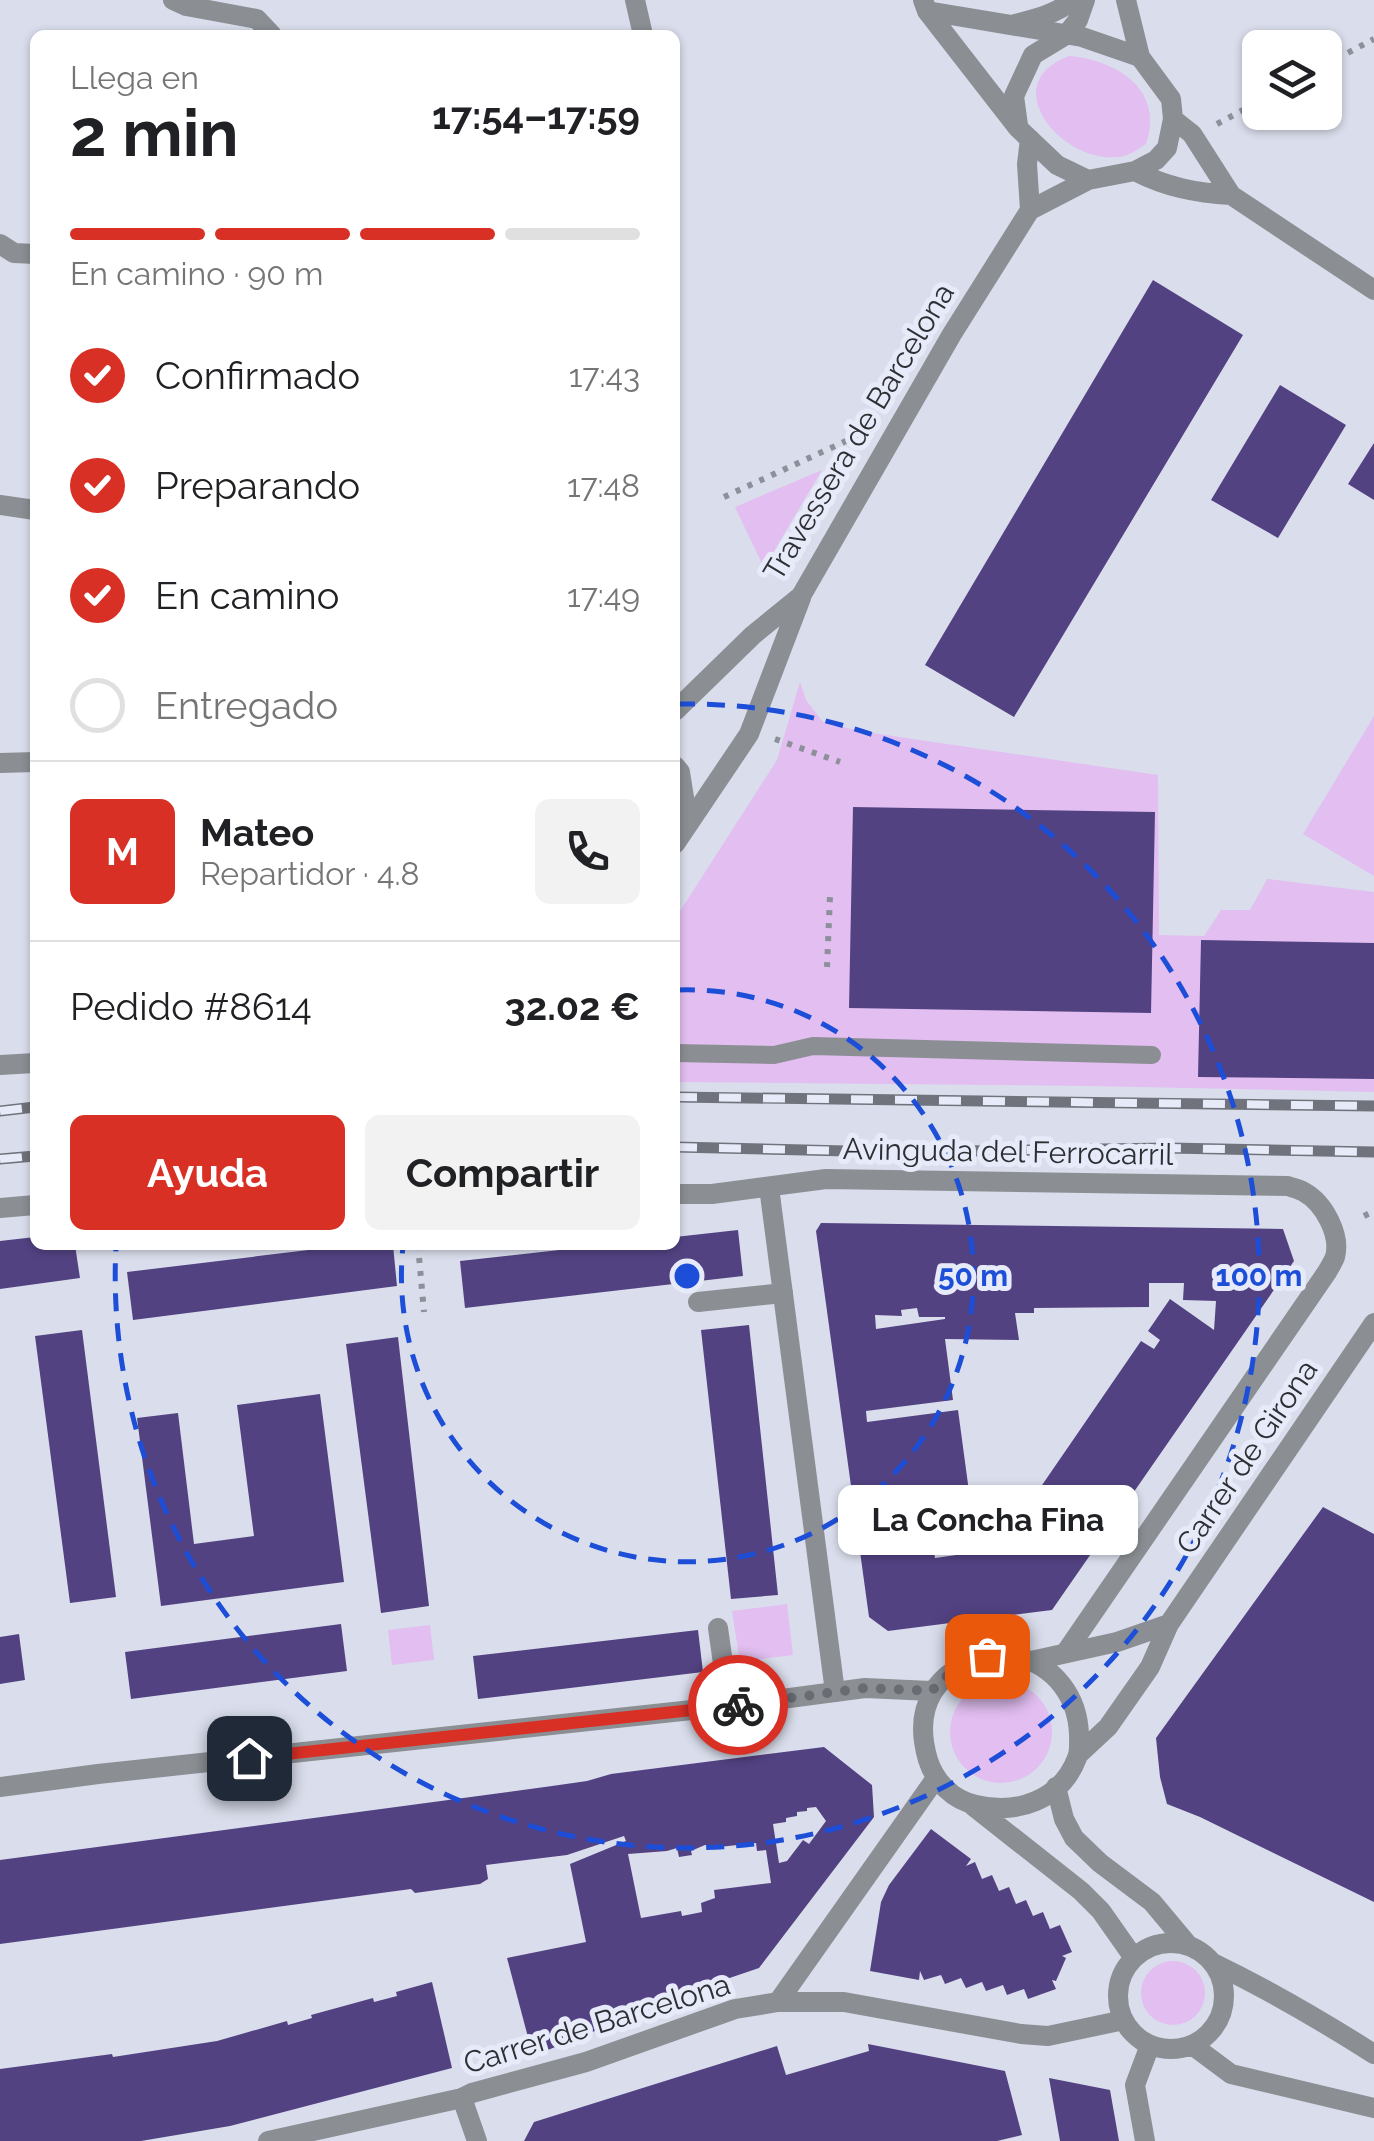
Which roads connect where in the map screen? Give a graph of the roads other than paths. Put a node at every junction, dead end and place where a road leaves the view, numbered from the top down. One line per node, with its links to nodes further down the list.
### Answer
1 (174, 0): 7 (street)
2 (635, 0): 9 (street)
3 (1073, 0): 8 (street)
4 (1085, 0): 10 (street)
5 (1126, 0): 11 (street)
6 (925, 5): 8 (street); 13 (street)
7 (253, 18)
8 (1010, 26): 10 (street)
9 (641, 30)
10 (1066, 35): 11 (street); 13 (street)
11 (1140, 57): 12 (street)
12 (1173, 119): 14 (street); 16 (street)
13 (1024, 134): 15 (street); 17 (street)
14 (1135, 171): 15 (street); 16 (street)
15 (1088, 180): 17 (street)
16 (1231, 195): 20 (street)
17 (1030, 210): 23 (street, Travessera de Barcelona)
18 (0, 244): 19 (street)
19 (30, 254)
20 (1374, 290)
21 (0, 504): 22 (street)
22 (30, 509)
23 (802, 596): 24 (street, Travessera de Barcelona); 28 (street)
24 (680, 706)
25 (0, 762): 26 (street)
26 (30, 762)
27 (680, 772): 28 (street)
28 (688, 822): 29 (street)
29 (680, 836)
30 (680, 1053): 31 (lane)
31 (1152, 1055)
32 (30, 1063): 33 (street)
33 (0, 1065)
34 (769, 1187): 35 (street, Avinguda del Ferrocarril); 38 (street, Avinguda del Ferrocarril); 39 (street)
35 (680, 1194)
36 (30, 1205): 37 (street)
37 (0, 1208)
38 (1328, 1218): 44 (street, Carrer de Girona)
39 (783, 1293): 40 (street); 47 (street)
40 (698, 1302)
41 (1374, 1324): 42 (street, Carrer de Girona)
42 (1169, 1624): 44 (street); 49 (street, Carrer de Girona)
43 (718, 1628): 48 (street)
44 (1066, 1652): 45 (street)
45 (1031, 1661): 46 (street); 49 (street)
46 (932, 1691): 47 (street); 50 (street)
47 (835, 1692): 48 (street)
48 (729, 1706): 52 (street)
49 (1079, 1754): 51 (street)
50 (936, 1778): 53 (street); 57 (street)
51 (1056, 1787): 53 (street); 54 (street)
52 (0, 1788)
53 (971, 1804): 55 (street)
54 (1188, 1945): 55 (street); 56 (street)
55 (1134, 1958): 58 (street)
56 (1213, 1963): 60 (street); 61 (street)
57 (778, 2002): 58 (street, Carrer de Barcelona); 62 (street, Carrer de Barcelona)
58 (1124, 2020): 59 (street)
59 (1150, 2045): 60 (street); 66 (street)
60 (1192, 2045): 63 (street)
61 (1374, 2054)
62 (462, 2098): 64 (street, Carrer de Barcelona); 65 (street)
63 (1374, 2108)
64 (268, 2141)
65 (477, 2141)
66 (1145, 2141)

